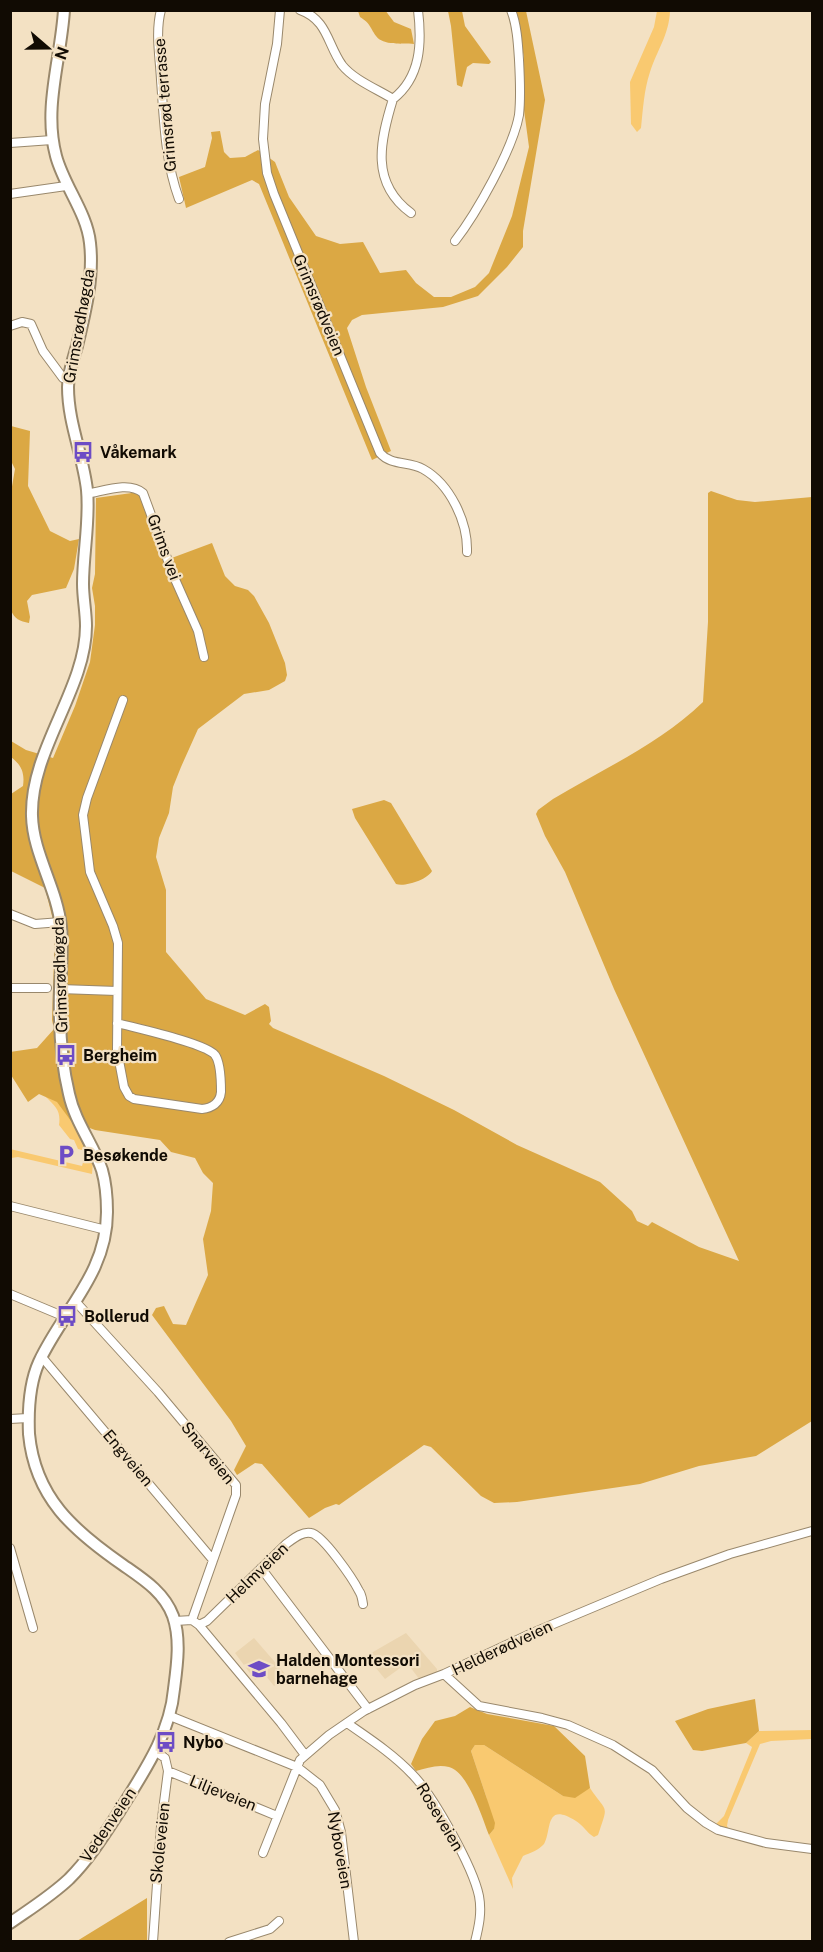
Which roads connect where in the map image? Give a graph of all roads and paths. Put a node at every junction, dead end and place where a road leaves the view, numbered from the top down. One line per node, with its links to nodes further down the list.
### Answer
1 (64, 10): 8 (main road, Grimsrødhøgda)
2 (161, 10): 12 (street, Grimsrød terrasse)
3 (280, 10): 18 (street, Grimsrødveien)
4 (300, 10): 7 (street)
5 (418, 10): 7 (street)
6 (511, 10): 14 (street)
7 (393, 99): 13 (street)
8 (52, 140): 9 (street); 10 (main road, Grimsrødhøgda)
9 (10, 143)
10 (66, 186): 11 (street); 16 (main road, Grimsrødhøgda)
11 (10, 194)
12 (178, 199)
13 (411, 213)
14 (455, 241)
15 (10, 326): 16 (street)
16 (68, 379): 17 (main road, Grimsrødhøgda)
17 (87, 494): 19 (street, Grims vei); 22 (main road, Grimsrødhøgda)
18 (467, 552)
19 (204, 657)
20 (123, 700): 26 (street)
21 (10, 914): 22 (street)
22 (61, 922): 25 (main road, Grimsrødhøgda)
23 (10, 988): 24 (street)
24 (47, 988)
25 (60, 988): 26 (street); 29 (main road, Grimsrødhøgda)
26 (117, 991): 27 (street)
27 (117, 1023): 27 (street)
28 (10, 1206): 29 (street)
29 (106, 1230): 31 (main road, Grimsrødhøgda)
30 (10, 1294): 32 (street)
31 (76, 1302): 32 (main road, Grimsrødhøgda); 38 (street, Snarveien)
32 (65, 1317): 33 (main road, Grimsrødhøgda)
33 (42, 1356): 34 (main road, Grimsrødhøgda); 38 (street, Engveien)
34 (28, 1418): 35 (street); 42 (main road, Grimsrødhøgda)
35 (10, 1419)
36 (813, 1531): 45 (street, Helderødveien)
37 (10, 1548): 44 (street)
38 (213, 1560): 41 (street, Snarveien)
39 (261, 1568): 40 (street, Helmveien); 43 (street, Helmveien); 47 (street)
40 (363, 1604)
41 (192, 1620): 42 (street); 43 (street)
42 (175, 1622): 46 (main road, Grimsrødhøgda)
43 (199, 1625): 51 (street)
44 (33, 1628)
45 (444, 1674): 47 (street, Helderødveien); 55 (street)
46 (173, 1702): 48 (main road, Vedenveien)
47 (368, 1709): 49 (street, Helderødveien)
48 (170, 1716): 50 (main road, Vedenveien); 52 (street, Nyboveien)
49 (347, 1723): 51 (street, Helderødveien); 62 (street, Roseveien)
50 (155, 1751): 53 (street); 58 (main road, Vedenveien)
51 (305, 1755): 52 (street, Helderødveien)
52 (297, 1767): 54 (street, Helderødveien); 61 (street, Nyboveien)
53 (168, 1771): 54 (street, Liljeveien); 59 (street, Skoleveien)
54 (278, 1816): 56 (street, Helderødveien)
55 (813, 1850)
56 (263, 1853)
57 (279, 1921): 60 (street)
58 (10, 1923)
59 (153, 1941)
60 (229, 1941)
61 (354, 1941)
62 (475, 1941)

